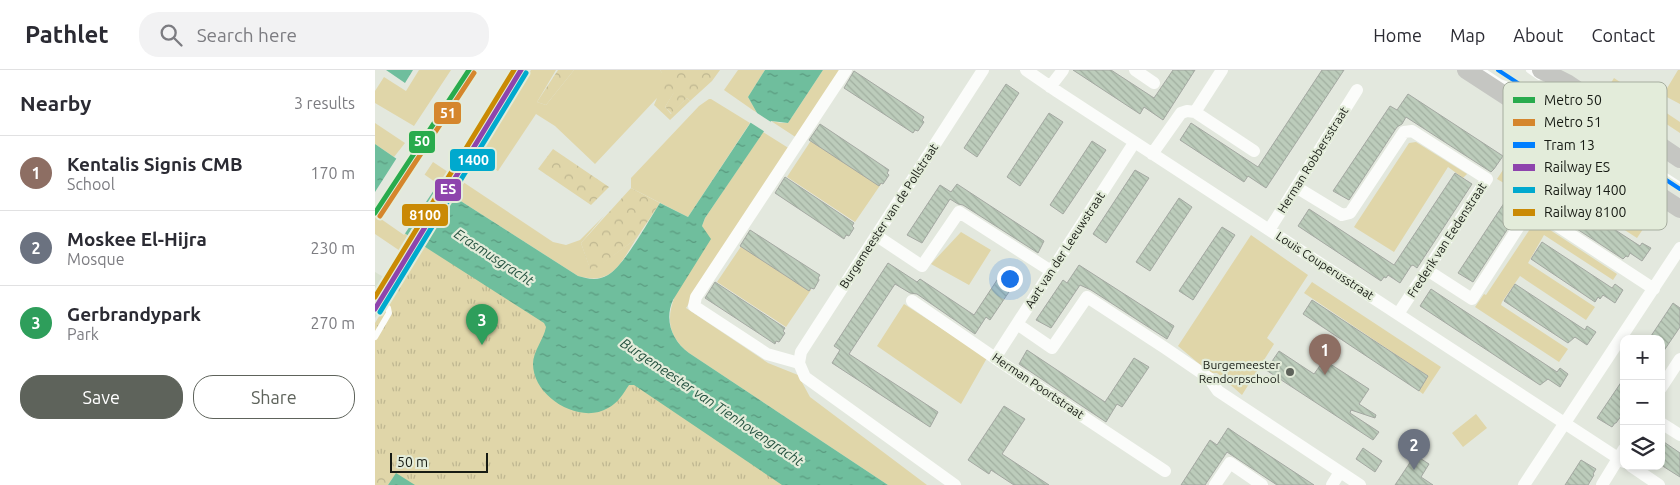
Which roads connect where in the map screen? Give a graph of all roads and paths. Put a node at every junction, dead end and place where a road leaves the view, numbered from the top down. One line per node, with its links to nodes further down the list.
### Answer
1 (847, 70): 44 (street)
2 (983, 70): 32 (street, Burgemeester van de Pollstraat)
3 (1026, 70): 15 (street, Louis Couperusstraat)
4 (1063, 70): 15 (street)
5 (1135, 70): 11 (street)
6 (1222, 70): 18 (street)
7 (1466, 70): 17 (main road)
8 (1482, 70): 14 (lane)
9 (1529, 70): 12 (lane)
10 (1541, 70): 13 (main road)
11 (1154, 82)
12 (1547, 82)
13 (1565, 82)
14 (1503, 83)
15 (1050, 87): 19 (street, Louis Couperusstraat)
16 (1357, 90): 26 (street, Herman Robbersstraat)
17 (1503, 94)
18 (1195, 112): 21 (street); 22 (street)
19 (1135, 143): 22 (street, Louis Couperusstraat); 35 (street, Aart van der Leeuwstraat)
20 (1667, 150): 23 (main road)
21 (1255, 151)
22 (1153, 154): 29 (street, Louis Couperusstraat)
23 (1680, 159)
24 (1667, 177): 25 (lane)
25 (1680, 185)
26 (1296, 187): 29 (street, Herman Robbersstraat); 34 (street, Frederik van Eedenstraat)
27 (1667, 201): 28 (main road)
28 (1680, 209)
29 (1269, 230): 39 (street, Louis Couperusstraat)
30 (1517, 230): 34 (street)
31 (1565, 230): 36 (street)
32 (877, 236): 35 (street); 44 (street, Burgemeester van de Pollstraat)
33 (1680, 248): 36 (street)
34 (1427, 270): 39 (street, Frederik van Eedenstraat)
35 (1051, 271): 40 (street, Aart van der Leeuwstraat)
36 (1655, 289): 46 (street)
37 (912, 301): 42 (street, Herman Poortstraat)
38 (382, 304): 41 (lane)
39 (1398, 314): 46 (street, Louis Couperusstraat)
40 (1017, 324): 42 (street, Aart van der Leeuwstraat); 53 (street)
41 (375, 337)
42 (995, 358): 52 (street, Herman Poortstraat)
43 (1680, 359): 45 (street)
44 (799, 362): 54 (street)
45 (1665, 382)
46 (1565, 424): 49 (street, Louis Couperusstraat); 59 (street)
47 (1664, 425): 48 (street)
48 (1680, 435)
49 (1620, 455)
50 (1620, 459): 60 (street)
51 (1637, 470): 61 (street)
52 (1165, 471)
53 (1340, 472): 57 (street); 58 (street)
54 (955, 485)
55 (1215, 485): 56 (street)
56 (1262, 485)
57 (1332, 485)
58 (1360, 485)
59 (1524, 485)
60 (1602, 485)
61 (1659, 485)

